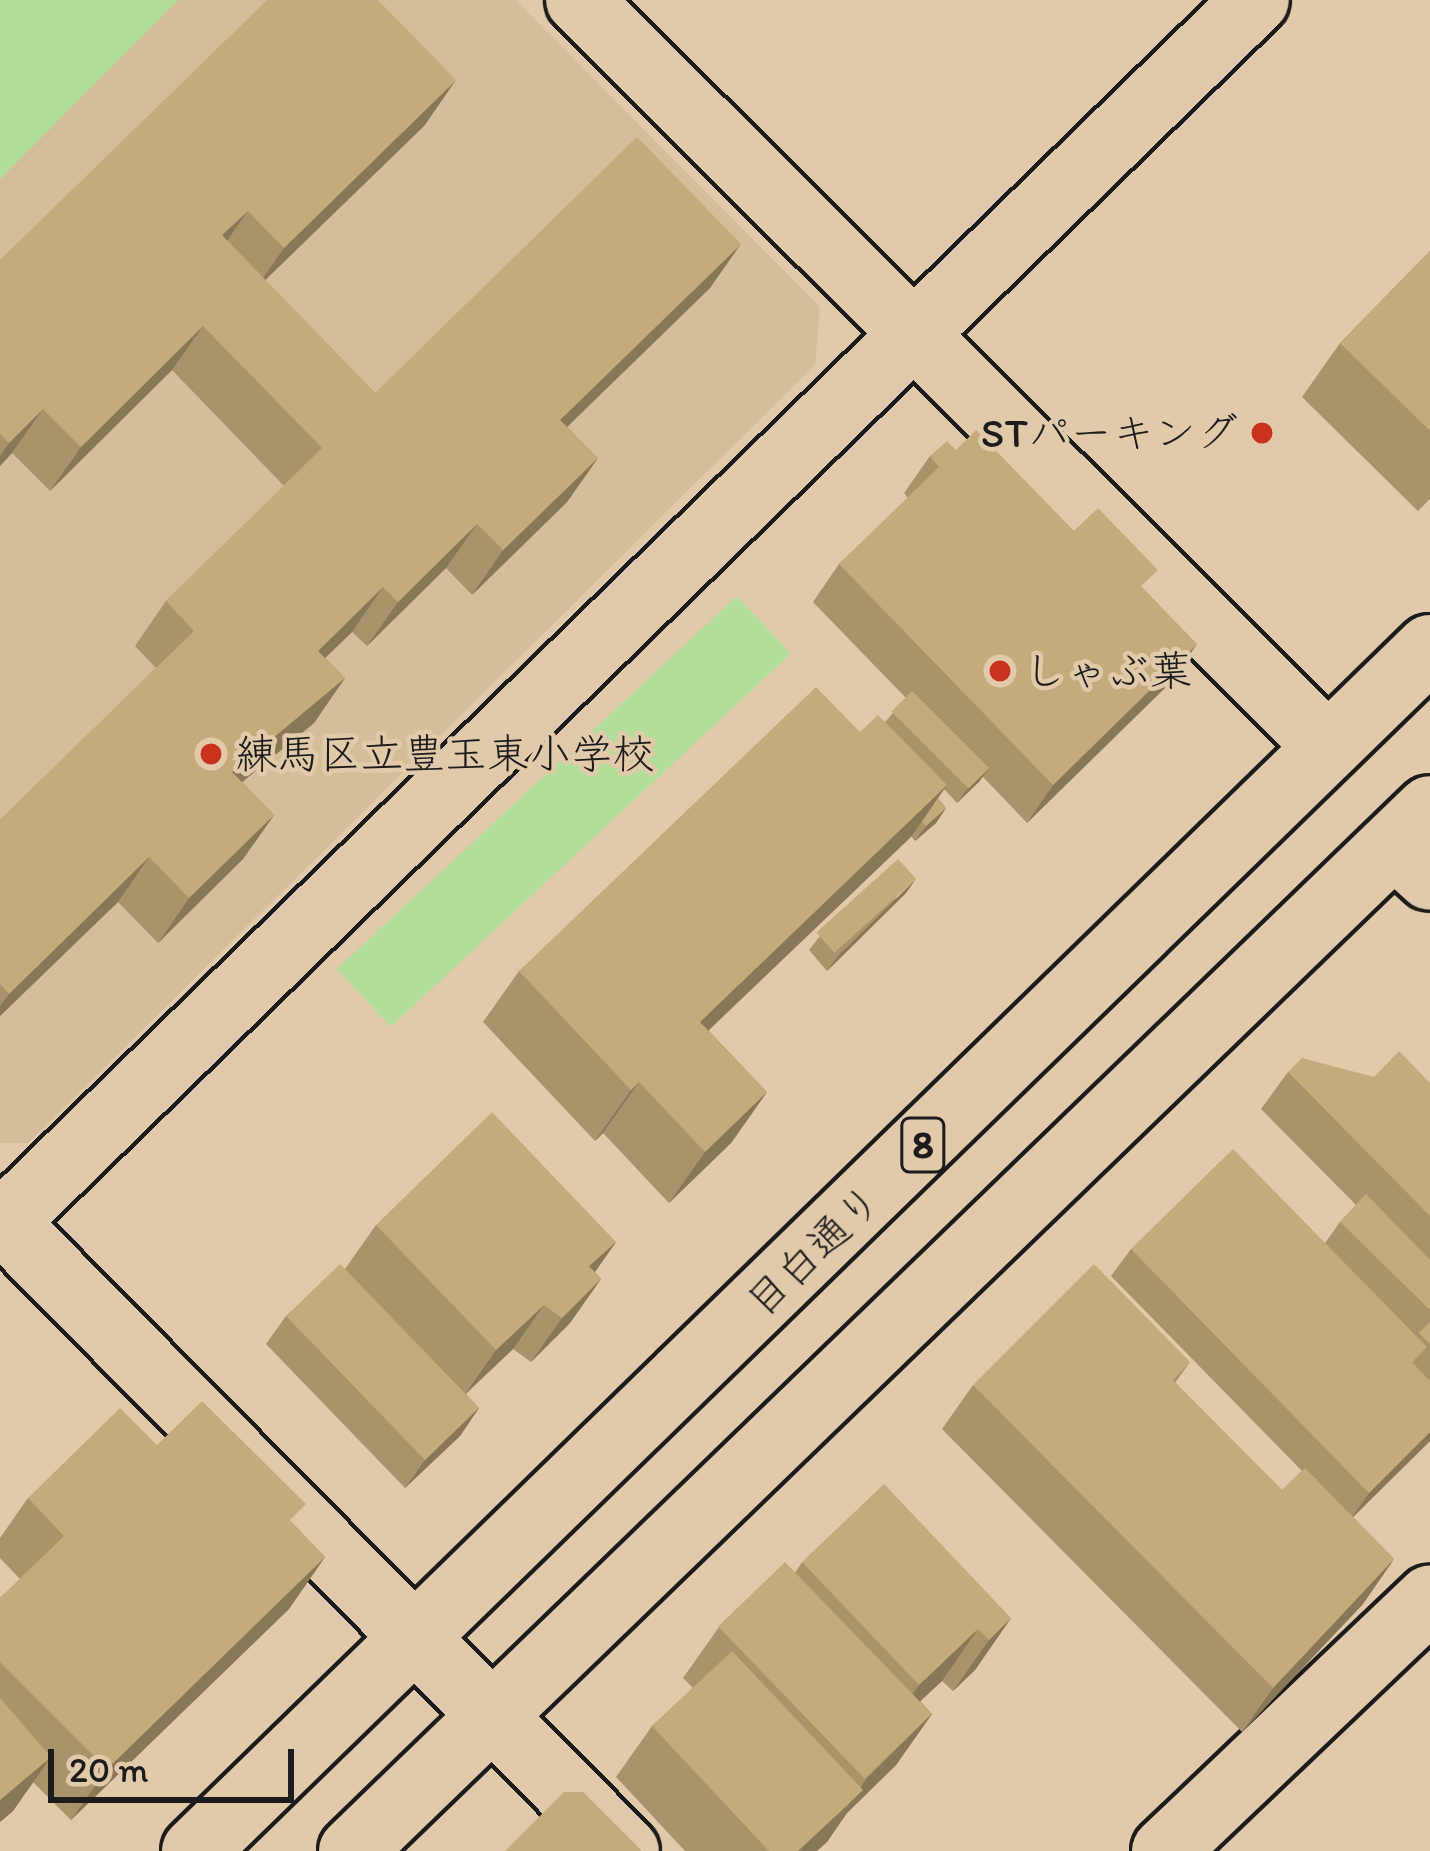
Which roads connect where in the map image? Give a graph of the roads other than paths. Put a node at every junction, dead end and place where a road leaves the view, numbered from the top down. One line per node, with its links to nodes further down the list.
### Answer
1 (578, 0): 3 (street)
2 (1256, 0): 3 (street)
3 (914, 334): 5 (street); 7 (street)
4 (1430, 648): 5 (street, 目白通り / 8)
5 (1328, 747): 9 (street, 目白通り / 8)
6 (1418, 844): 10 (street)
7 (2, 1222): 9 (street)
8 (1430, 1598): 14 (street)
9 (417, 1641): 10 (street); 11 (street, 目白通り / 8)
10 (490, 1718): 12 (street); 13 (street)
11 (195, 1851)
12 (352, 1851)
13 (626, 1851)
14 (1165, 1851)

